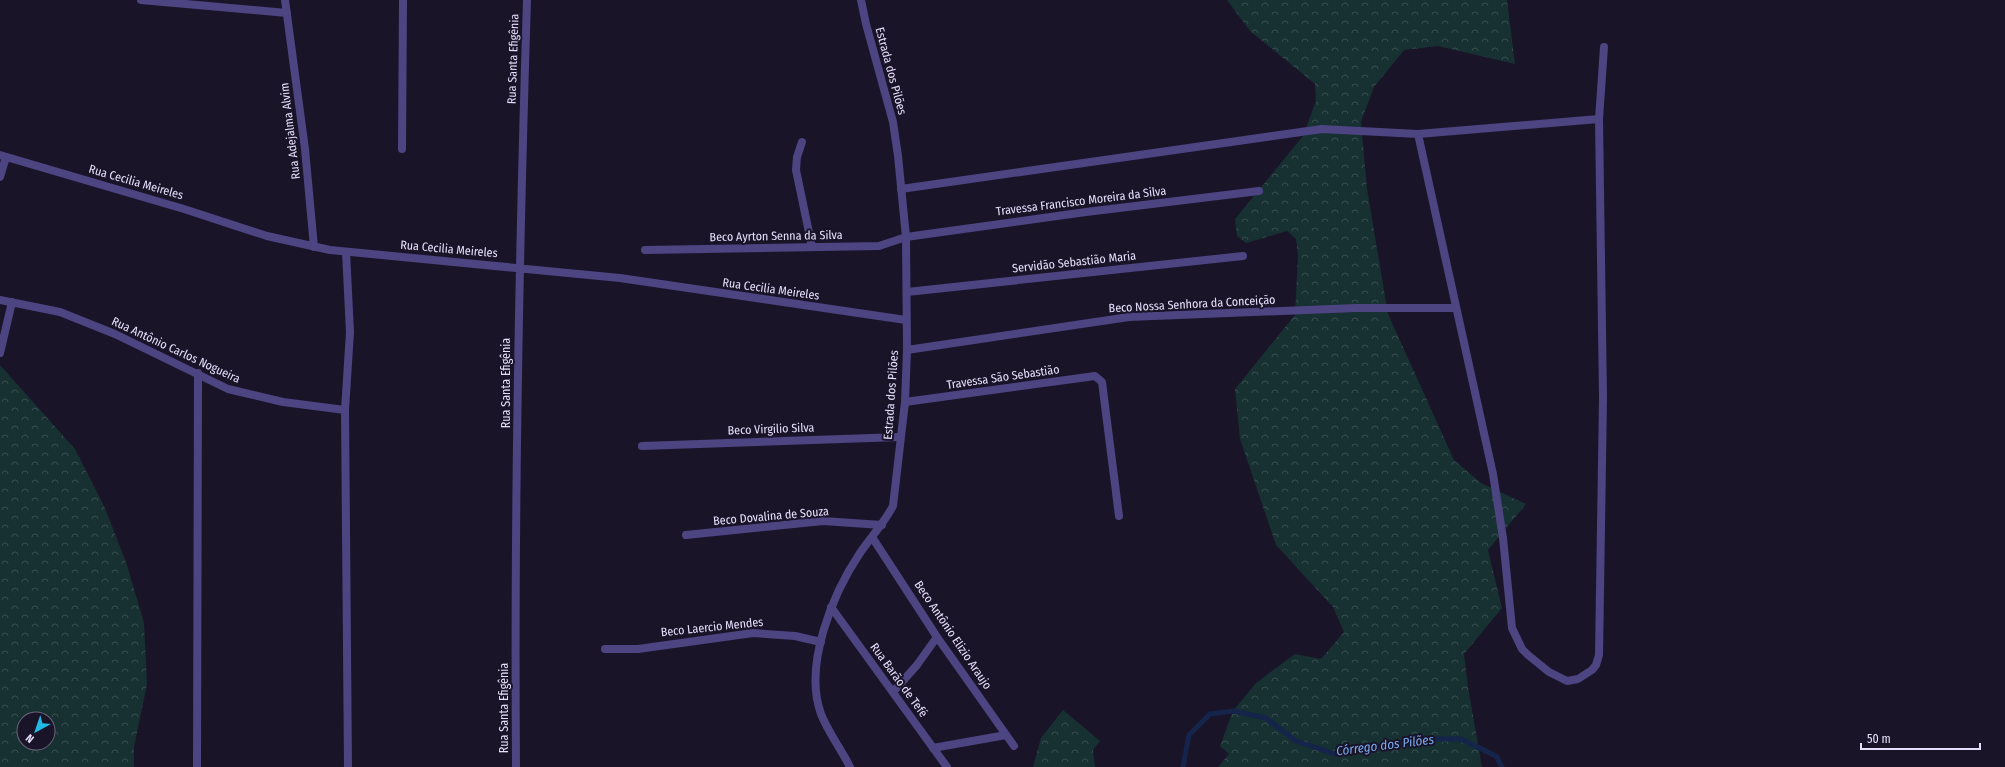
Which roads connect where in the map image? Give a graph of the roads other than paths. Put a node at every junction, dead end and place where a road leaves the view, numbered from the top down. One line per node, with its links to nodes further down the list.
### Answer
1 (141, 0): 6 (street)
2 (285, 0): 7 (street, Rua Adejalma Alvim)
3 (403, 0): 12 (street)
4 (527, 0): 23 (street, Rua Santa Efigênia)
5 (861, 0): 15 (street, Estrada dos Pilões)
6 (164, 2): 7 (street)
7 (287, 13): 18 (street, Rua Adejalma Alvim)
8 (1604, 47): 9 (street)
9 (1598, 119): 10 (street); 27 (street)
10 (1418, 134): 15 (street); 27 (street)
11 (802, 142): 19 (street)
12 (402, 149)
13 (3, 156): 14 (street); 18 (street, Rua Cecilia Meireles)
14 (0, 177)
15 (901, 189): 17 (street, Estrada dos Pilões)
16 (1259, 191): 17 (street, Travessa Francisco Moreira da Silva)
17 (906, 237): 19 (street, Beco Ayrton Senna da Silva); 24 (street, Estrada dos Pilões)
18 (314, 247): 21 (street, Rua Cecilia Meireles)
19 (812, 248): 20 (street, Beco Ayrton Senna da Silva)
20 (645, 250)
21 (346, 252): 23 (street, Rua Cecilia Meireles); 33 (street)
22 (1243, 256): 24 (street, Servidão Sebastião Maria)
23 (519, 267): 28 (street, Rua Cecilia Meireles); 50 (street, Rua Santa Efigênia)
24 (907, 292): 28 (street, Estrada dos Pilões)
25 (0, 300): 26 (street, Rua Antônio Carlos Nogueira)
26 (12, 302): 30 (street); 31 (street, Rua Antônio Carlos Nogueira)
27 (1456, 308): 29 (street, Beco Nossa Senhora da Conceição)
28 (906, 320): 29 (street, Estrada dos Pilões)
29 (907, 350): 32 (street, Estrada dos Pilões)
30 (0, 353)
31 (198, 373): 33 (street, Rua Antônio Carlos Nogueira); 48 (street)
32 (905, 402): 34 (street, Estrada dos Pilões); 36 (street, Travessa São Sebastião)
33 (345, 410): 49 (street)
34 (900, 437): 35 (street, Beco Virgilio Silva); 37 (street, Estrada dos Pilões)
35 (642, 446)
36 (1119, 516)
37 (882, 525): 38 (street, Beco Dovalina de Souza); 39 (street, Estrada dos Pilões)
38 (686, 535)
39 (872, 537): 40 (street, Estrada dos Pilões); 41 (street, Beco Antônio Elizio Araujo)
40 (832, 608): 42 (street, Estrada dos Pilões); 44 (street, Rua Barão de Tefé)
41 (937, 637): 44 (street); 45 (street, Beco Antônio Elizio Araujo)
42 (821, 642): 43 (street, Beco Laercio Mendes); 51 (street, Estrada dos Pilões)
43 (605, 649)
44 (893, 692): 47 (street, Rua Barão de Tefé)
45 (1006, 735): 46 (street, Beco Antônio Elizio Araujo); 47 (street)
46 (1014, 746)
47 (933, 748): 52 (street, Rua Barão de Tefé)
48 (197, 767)
49 (348, 767)
50 (516, 767)
51 (850, 767)
52 (947, 767)

